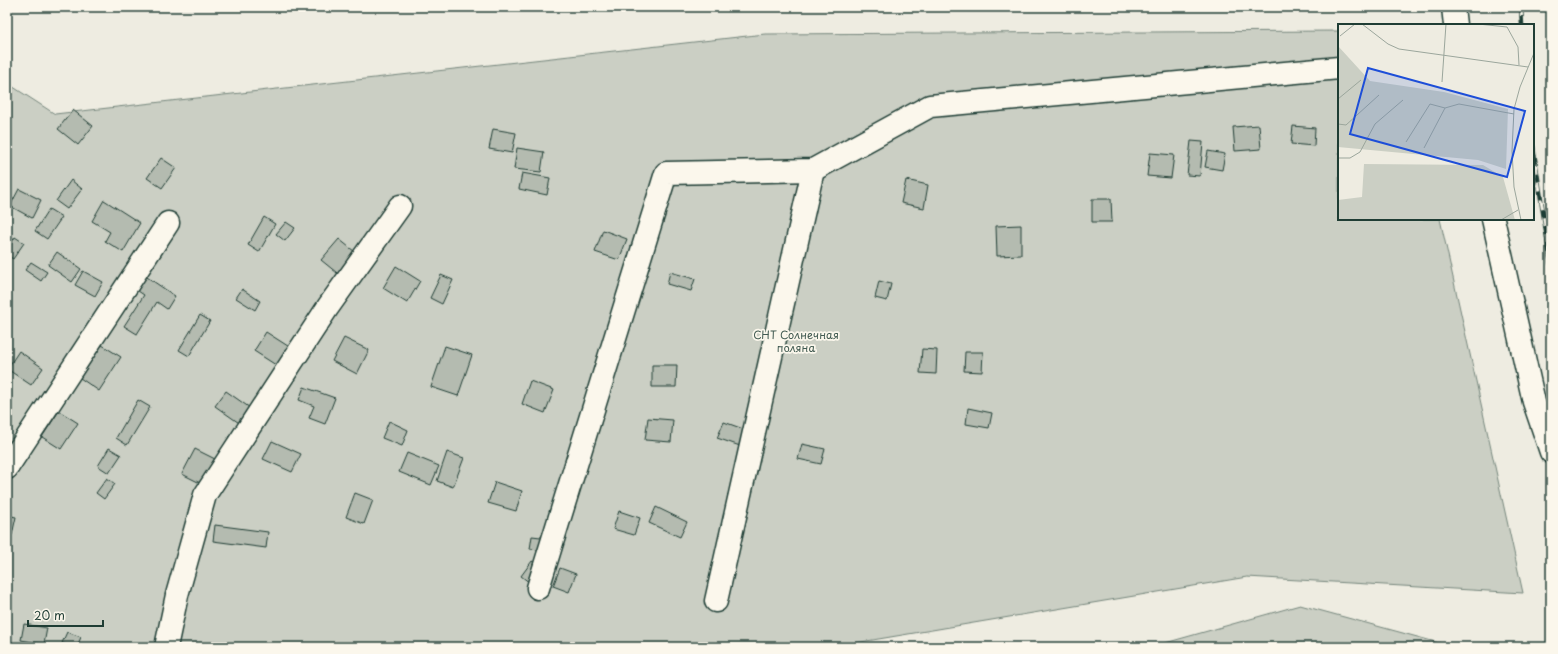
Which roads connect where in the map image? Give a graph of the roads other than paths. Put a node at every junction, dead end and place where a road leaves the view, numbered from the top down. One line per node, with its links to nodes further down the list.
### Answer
1 (1453, 7): 2 (street)
2 (1455, 24)
3 (1338, 68): 4 (street)
4 (812, 170): 10 (street); 11 (street)
5 (400, 206): 12 (street)
6 (1493, 220): 8 (street)
7 (168, 223): 9 (street)
8 (1551, 452)
9 (7, 468)
10 (538, 588)
11 (716, 601)
12 (166, 647)

